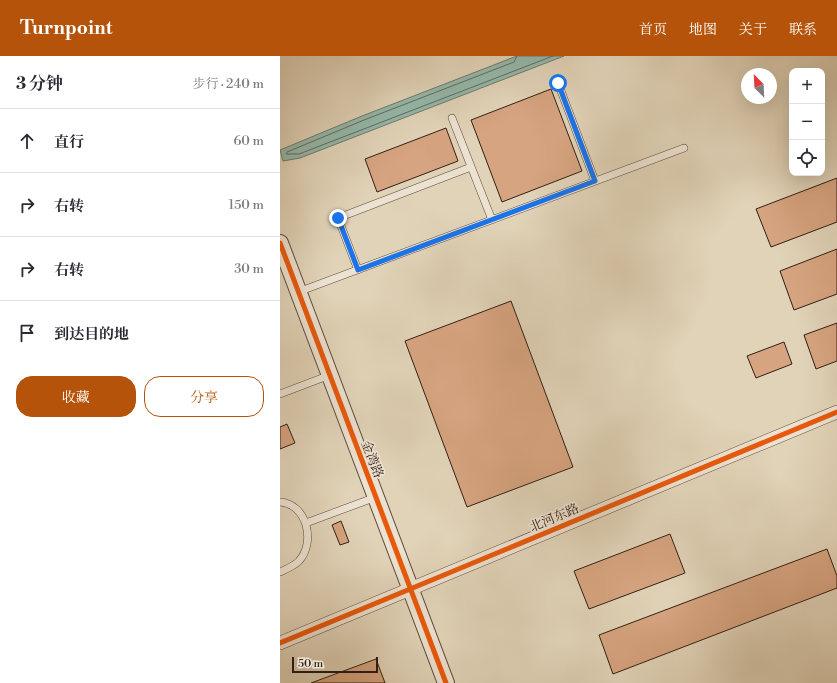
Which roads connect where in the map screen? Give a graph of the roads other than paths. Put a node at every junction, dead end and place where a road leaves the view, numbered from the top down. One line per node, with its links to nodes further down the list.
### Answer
1 (558, 83): 5 (lane)
2 (452, 118): 4 (lane)
3 (684, 148): 5 (lane)
4 (471, 167): 6 (lane); 8 (lane)
5 (595, 181): 6 (lane)
6 (492, 220): 8 (lane)
7 (280, 243): 9 (street, 金湾路)
8 (358, 270): 9 (lane)
9 (298, 292): 10 (street, 金湾路)
10 (330, 375): 11 (lane); 13 (street, 金湾路)
11 (280, 394)
12 (837, 412): 17 (street, 北河东路)
13 (376, 498): 15 (lane); 17 (street, 金湾路)
14 (280, 502): 15 (lane)
15 (306, 523): 16 (lane)
16 (280, 572)
17 (410, 588): 18 (street, 北河东路); 19 (street, 金湾路)
18 (280, 643)
19 (446, 683)

